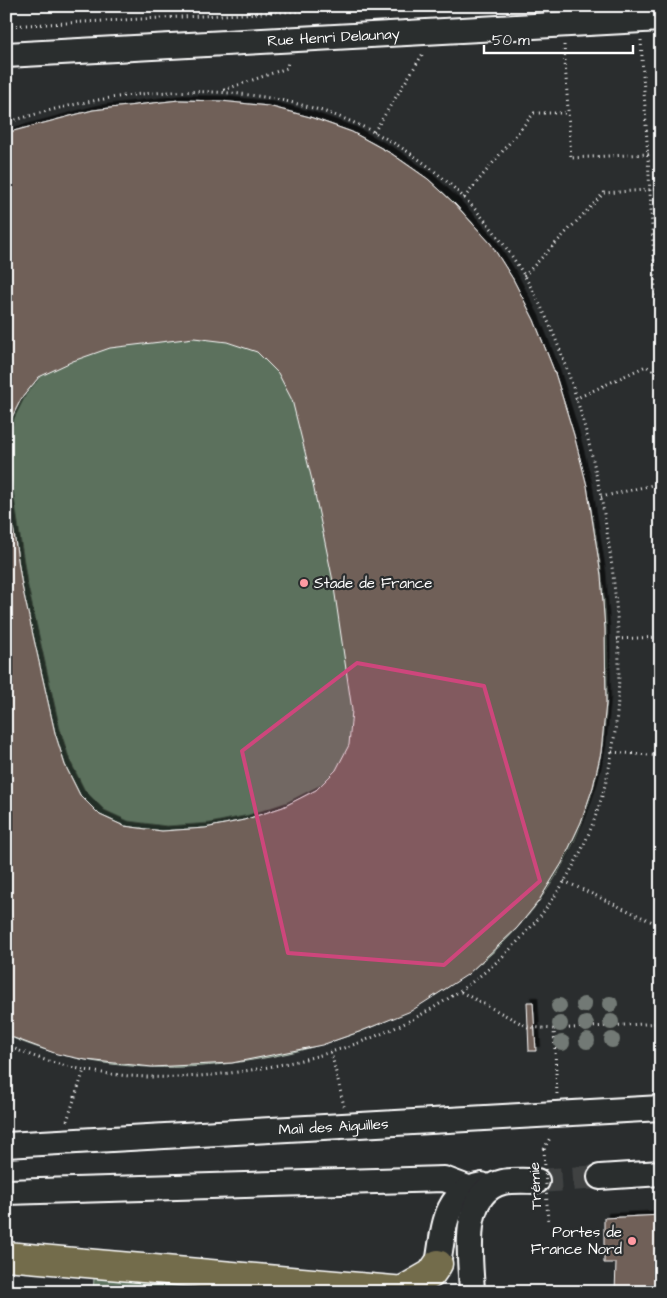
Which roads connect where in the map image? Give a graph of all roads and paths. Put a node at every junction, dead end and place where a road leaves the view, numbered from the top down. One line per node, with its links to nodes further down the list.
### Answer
1 (397, 6): 3 (path)
2 (661, 19): 7 (street, Rue Henri Delaunay)
3 (6, 26)
4 (641, 35): 13 (path)
5 (564, 39): 10 (path)
6 (427, 49): 12 (path)
7 (6, 54)
8 (289, 56): 9 (path)
9 (222, 91): 11 (path); 12 (path)
10 (568, 113): 13 (path); 16 (path)
11 (6, 123)
12 (374, 132): 16 (path)
13 (649, 154): 15 (path)
14 (661, 189): 15 (path)
15 (651, 190): 17 (path); 18 (path)
16 (464, 198): 17 (path)
17 (524, 276): 19 (path)
18 (661, 377): 19 (path)
19 (576, 399): 21 (path)
20 (661, 483): 21 (path)
21 (601, 497): 23 (path)
22 (661, 637): 23 (path)
23 (617, 638): 24 (path)
24 (612, 752): 25 (path); 26 (path)
25 (661, 756)
26 (564, 881): 27 (path); 28 (path)
27 (661, 926)
28 (461, 992): 30 (path); 32 (path)
29 (661, 1023): 30 (path)
30 (554, 1029): 35 (path)
31 (6, 1045): 33 (path)
32 (331, 1052): 33 (path); 36 (path)
33 (84, 1070): 37 (path)
34 (661, 1108): 35 (street, Mail des Aiguilles)
35 (558, 1114): 36 (street, Mail des Aiguilles)
36 (347, 1126): 37 (street, Mail des Aiguilles)
37 (67, 1141): 38 (street, Mail des Aiguilles)
38 (6, 1145)
39 (544, 1149): 46 (path, Trémie, bridge)
40 (661, 1173): 41 (street)
41 (600, 1177)
42 (537, 1181): 43 (street)
43 (501, 1182): 44 (street); 50 (street)
44 (468, 1188): 45 (street); 48 (street)
45 (6, 1192)
46 (548, 1222)
47 (6, 1256): 49 (highway)
48 (438, 1264): 49 (highway)
49 (411, 1290)
50 (472, 1292)

